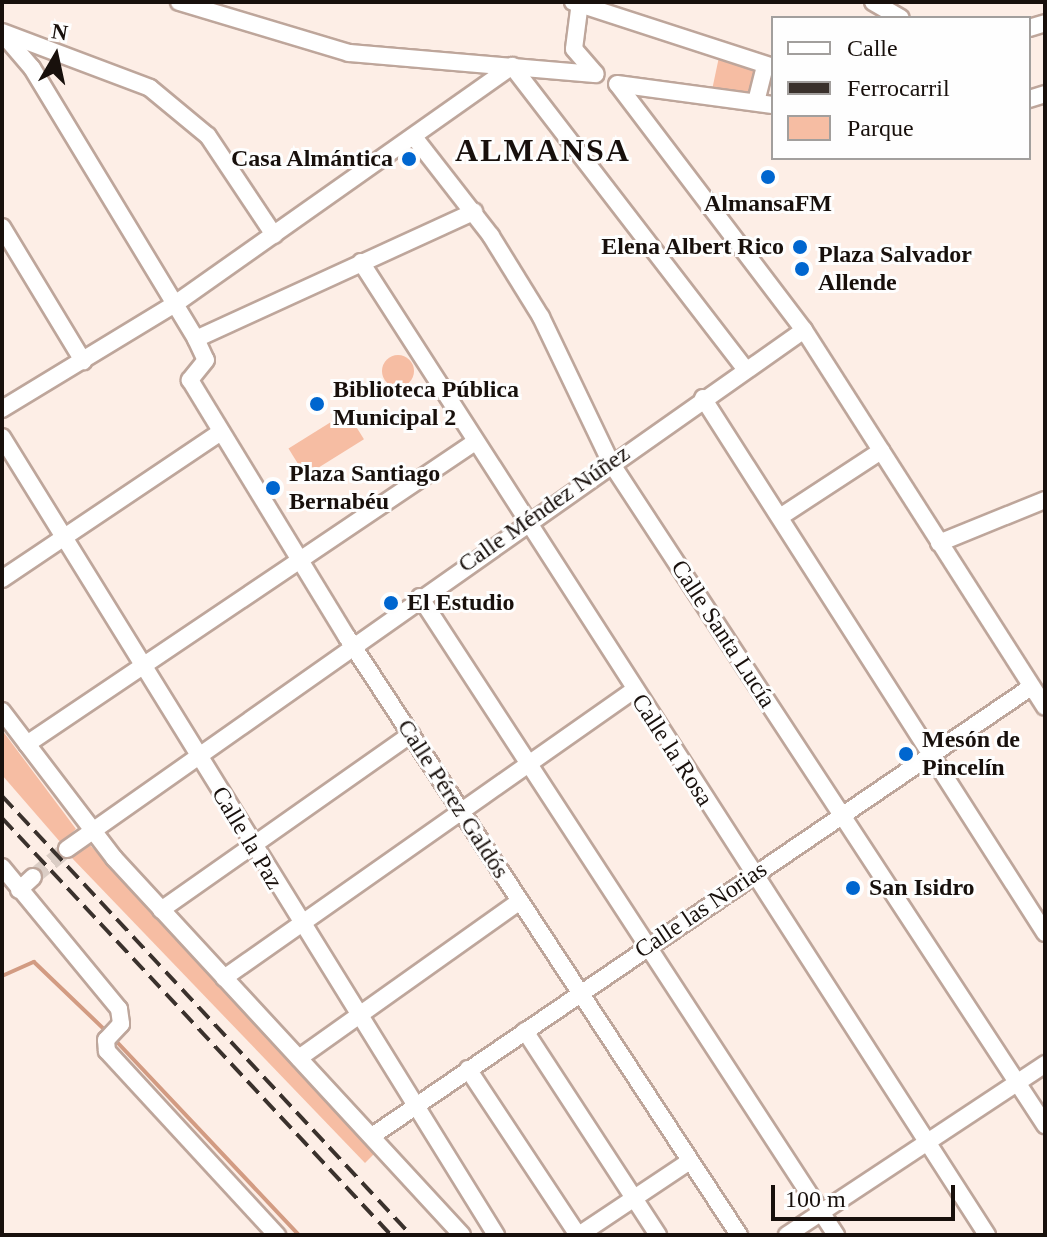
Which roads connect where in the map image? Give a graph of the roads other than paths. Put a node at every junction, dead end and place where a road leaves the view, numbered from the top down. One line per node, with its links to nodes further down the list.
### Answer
1 (179, 2): 6 (street)
2 (873, 2): 4 (street)
3 (578, 3): 7 (street); 8 (street)
4 (898, 16)
5 (2, 33): 14 (street); 16 (street)
6 (512, 66): 8 (street); 11 (street); 20 (street)
7 (769, 66): 10 (street)
8 (595, 74): 9 (street)
9 (618, 85): 10 (street); 17 (street)
10 (764, 104)
11 (414, 137): 12 (street, Calle Santa Lucía); 14 (street)
12 (474, 212): 15 (street); 27 (street, Calle Santa Lucía)
13 (2, 227): 19 (street)
14 (274, 235): 16 (street)
15 (361, 262): 18 (street); 25 (street, Calle la Rosa)
16 (175, 304): 18 (street); 19 (street)
17 (804, 330): 20 (street, Calle Méndez Núñez); 26 (street)
18 (196, 339): 23 (street, Calle Pérez Galdós)
19 (83, 361): 22 (street)
20 (745, 369): 21 (street, Calle Méndez Núñez)
21 (703, 398): 27 (street, Calle Méndez Núñez); 29 (street)
22 (2, 409)
23 (221, 432): 31 (street); 33 (street, Calle Pérez Galdós)
24 (2, 437): 31 (street, Calle la Paz)
25 (475, 442): 30 (street, Calle la Rosa); 33 (street)
26 (881, 451): 29 (street); 32 (street)
27 (611, 463): 30 (street, Calle Méndez Núñez); 48 (street, Calle Santa Lucía)
28 (1045, 500): 32 (street)
29 (780, 517): 45 (street)
30 (525, 523): 35 (street, Calle Méndez Núñez); 39 (street, Calle la Rosa)
31 (63, 537): 34 (street); 37 (street, Calle la Paz)
32 (939, 543): 38 (street)
33 (300, 558): 36 (street, Calle Pérez Galdós); 37 (street)
34 (2, 579)
35 (420, 597): 36 (street, Calle Méndez Núñez); 46 (street)
36 (353, 645): 42 (street, Calle Pérez Galdós); 44 (street, Calle Méndez Núñez)
37 (142, 667): 43 (street); 44 (street, Calle la Paz)
38 (1031, 687): 40 (street); 45 (street, Calle las Norias)
39 (634, 690): 46 (street); 53 (street, Calle la Rosa)
40 (1045, 707)
41 (2, 711): 43 (street)
42 (411, 734): 47 (street, Calle Pérez Galdós); 50 (street)
43 (27, 744): 49 (street)
44 (196, 753): 49 (street, Calle Méndez Núñez); 50 (street, Calle la Paz)
45 (931, 754): 48 (street, Calle las Norias); 59 (street)
46 (528, 764): 47 (street); 60 (street)
47 (461, 811): 56 (street, Calle Pérez Galdós); 58 (street)
48 (841, 815): 53 (street, Calle las Norias); 68 (street, Calle Santa Lucía)
49 (90, 829): 51 (street, Calle Méndez Núñez); 57 (street)
50 (252, 847): 57 (street); 58 (street, Calle la Paz)
51 (67, 849)
52 (2, 867): 55 (street)
53 (753, 875): 60 (street, Calle las Norias); 72 (street, Calle la Rosa)
54 (33, 877): 55 (street)
55 (19, 890): 76 (street)
56 (520, 901): 62 (street, Calle Pérez Galdós); 63 (street)
57 (161, 910): 61 (street)
58 (300, 925): 61 (street); 63 (street, Calle la Paz)
59 (1045, 933)
60 (648, 946): 62 (street, Calle las Norias); 75 (street)
61 (224, 978): 65 (street)
62 (581, 993): 64 (street, Calle las Norias); 73 (street, Calle Pérez Galdós)
63 (356, 1018): 65 (street); 69 (street, Calle la Paz)
64 (525, 1031): 67 (street, Calle las Norias); 74 (street)
65 (299, 1058): 71 (street)
66 (1045, 1064): 68 (street)
67 (468, 1069): 69 (street, Calle las Norias); 79 (street)
68 (1017, 1083): 70 (street, Calle Santa Lucía); 72 (street)
69 (411, 1108): 71 (street, Calle las Norias); 78 (street, Calle la Paz)
70 (1045, 1125)
71 (372, 1136): 77 (street)
72 (926, 1142): 75 (street); 84 (street, Calle la Rosa)
73 (690, 1161): 74 (street); 81 (street, Calle Pérez Galdós)
74 (634, 1198): 79 (street); 80 (street)
75 (821, 1212): 82 (street); 83 (street)
76 (277, 1235)
77 (462, 1235)
78 (496, 1235)
79 (579, 1235)
80 (658, 1235)
81 (739, 1235)
82 (787, 1235)
83 (836, 1235)
84 (987, 1235)

